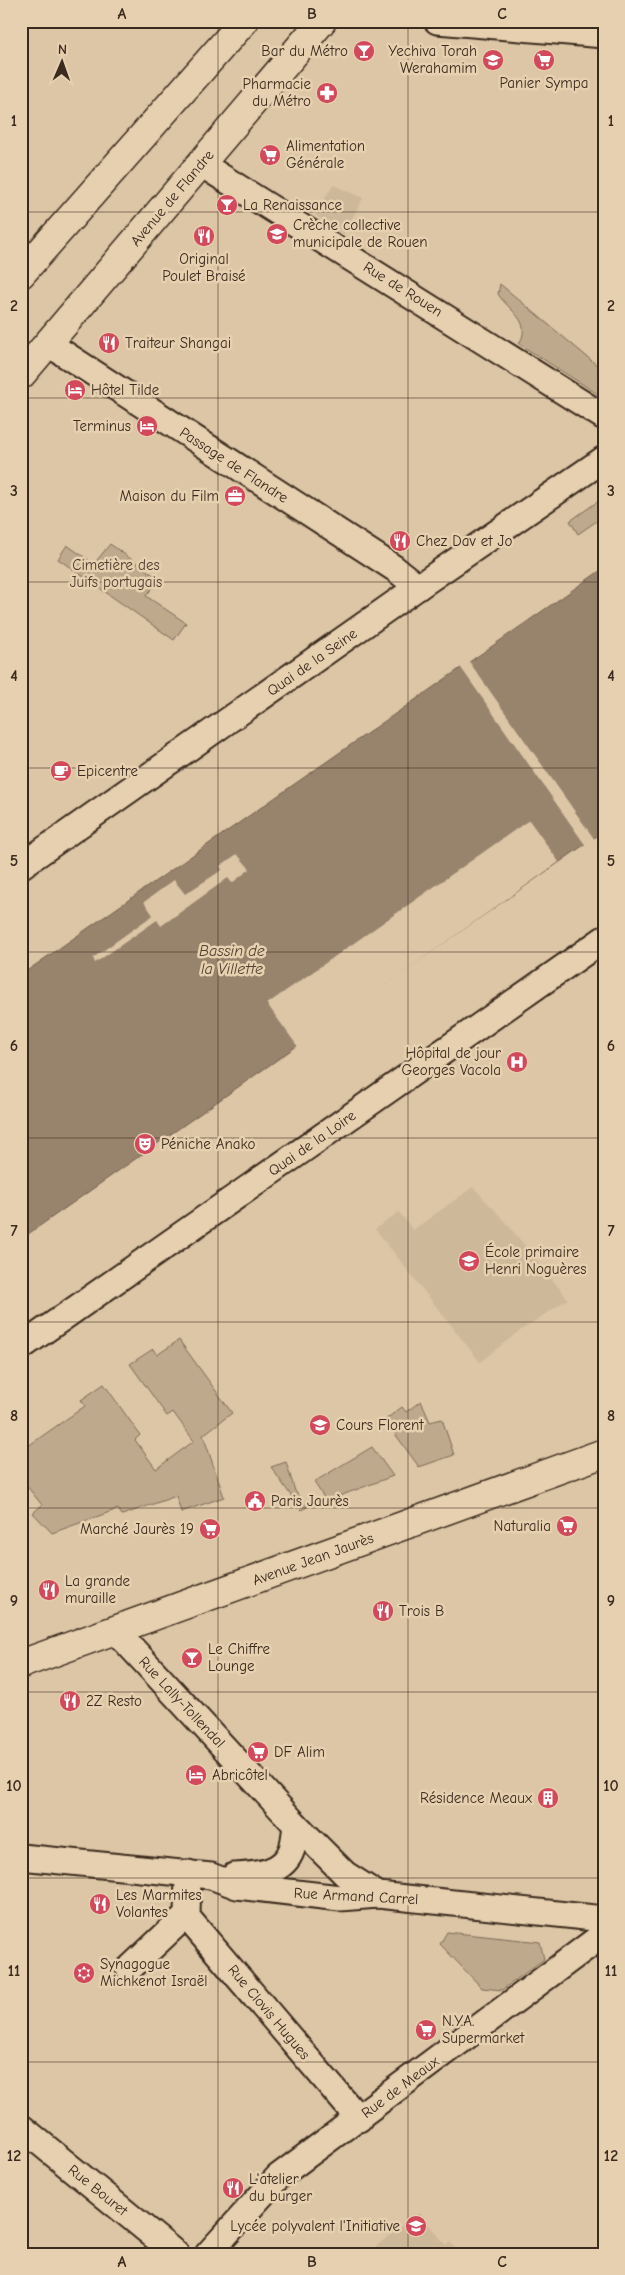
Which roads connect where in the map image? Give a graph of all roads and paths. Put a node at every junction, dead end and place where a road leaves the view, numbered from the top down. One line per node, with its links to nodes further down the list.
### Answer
1 (244, 21): 6 (main road)
2 (322, 21): 5 (main road, Avenue de Flandre)
3 (437, 21): 4 (street)
4 (604, 35)
5 (201, 164): 7 (main road, Avenue de Flandre); 9 (street, Rue de Rouen)
6 (21, 274)
7 (48, 344): 8 (main road, Avenue de Flandre); 11 (street, Passage de Flandre)
8 (21, 376)
9 (604, 416)
10 (604, 459): 11 (street, Quai de la Seine)
11 (418, 587): 12 (street, Quai de la Seine)
12 (21, 866)
13 (604, 939): 14 (street, Quai de la Loire)
14 (21, 1347)
15 (604, 1453): 16 (main road, Avenue Jean Jaurès)
16 (116, 1631): 17 (main road, Avenue Jean Jaurès); 18 (street, Rue Lally-Tollendal)
17 (21, 1664)
18 (296, 1825): 20 (street); 21 (street, Rue Lally-Tollendal)
19 (21, 1856): 20 (street, Rue Armand Carrel)
20 (200, 1875): 21 (street, Rue Armand Carrel); 22 (street)
21 (378, 1895): 23 (street, Rue Armand Carrel)
22 (187, 1917): 25 (street); 26 (street, Rue Clovis Hugues)
23 (604, 1919)
24 (604, 1934): 26 (street, Rue de Meaux)
25 (129, 1969)
26 (359, 2118): 29 (street, Rue de Meaux)
27 (21, 2127): 28 (street, Rue Bouret)
28 (176, 2254)
29 (208, 2254)

